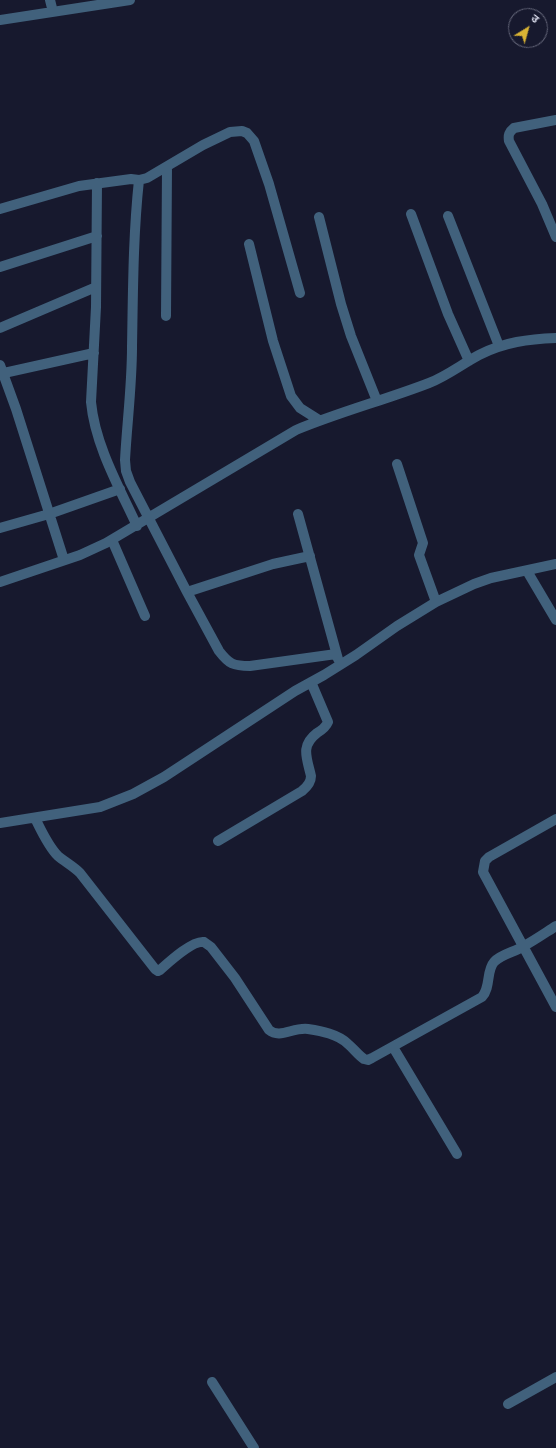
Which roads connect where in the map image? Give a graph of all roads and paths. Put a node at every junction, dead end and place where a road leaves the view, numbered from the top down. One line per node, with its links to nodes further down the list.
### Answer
1 (50, 0): 3 (street)
2 (130, 0): 3 (street)
3 (53, 12): 4 (street)
4 (0, 20)
5 (556, 120): 14 (street)
6 (167, 167): 7 (street); 18 (street); 19 (street)
7 (135, 180): 8 (street); 33 (street)
8 (97, 183): 9 (street); 13 (street)
9 (0, 209)
10 (411, 214): 24 (street)
11 (448, 216): 22 (street)
12 (319, 217): 27 (street)
13 (97, 236): 16 (street); 17 (street)
14 (556, 237)
15 (250, 244): 28 (street)
16 (0, 267)
17 (96, 287): 20 (street); 23 (street)
18 (300, 293)
19 (166, 316)
20 (0, 328)
21 (556, 338): 22 (street)
22 (499, 346): 24 (street)
23 (94, 353): 25 (street); 30 (street)
24 (469, 361): 27 (street)
25 (2, 369): 26 (street)
26 (4, 385): 31 (street)
27 (377, 401): 28 (street)
28 (319, 420): 33 (street)
29 (397, 464): 42 (street)
30 (120, 490): 31 (street); 33 (street)
31 (49, 514): 34 (street); 37 (street)
32 (298, 514): 36 (street)
33 (143, 522): 35 (street); 41 (street)
34 (0, 528)
35 (112, 540): 37 (street); 43 (street)
36 (310, 556): 41 (street); 45 (street)
37 (64, 560): 40 (street)
38 (556, 564): 39 (street)
39 (527, 571): 42 (street); 44 (street)
40 (0, 582)
41 (186, 592): 45 (street)
42 (436, 602): 45 (street)
43 (145, 616)
44 (556, 620)
45 (338, 659): 46 (street)
46 (311, 682): 47 (street); 50 (street)
47 (34, 818): 49 (street); 54 (street)
48 (556, 820): 52 (street)
49 (0, 823)
50 (218, 841)
51 (556, 926): 52 (street)
52 (523, 947): 53 (street); 54 (street)
53 (556, 1007)
54 (393, 1047): 55 (street)
55 (457, 1154)
56 (556, 1377): 58 (street)
57 (212, 1382): 59 (street)
58 (508, 1404)
59 (254, 1448)

